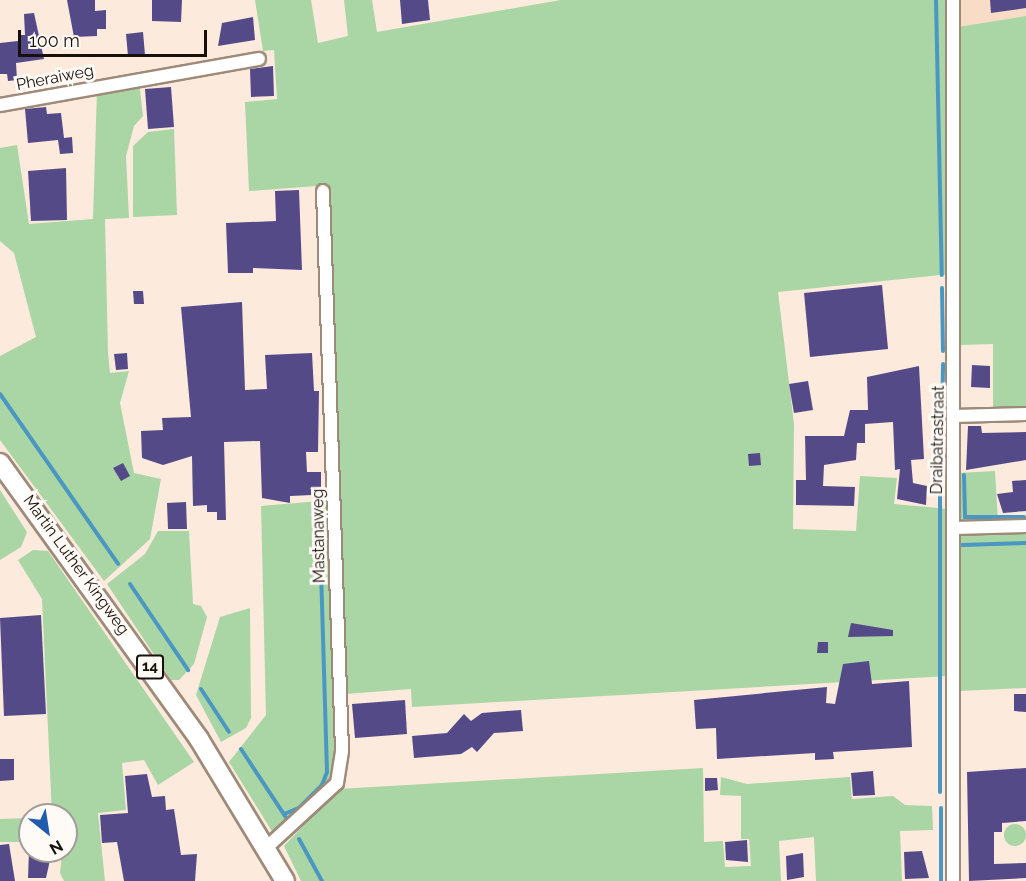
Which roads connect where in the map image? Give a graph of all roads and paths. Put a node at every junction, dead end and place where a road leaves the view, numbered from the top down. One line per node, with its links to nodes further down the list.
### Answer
1 (953, 0): 6 (street, Draibatrastraat)
2 (259, 58): 3 (street, Pheraiweg)
3 (0, 105)
4 (323, 190): 10 (street, Mastanaweg)
5 (1026, 414): 6 (street)
6 (954, 416): 9 (street, Draibatrastraat)
7 (0, 463): 10 (main road, Martin Luther Kingweg / 14)
8 (1026, 526): 9 (street)
9 (954, 528): 12 (street, Draibatrastraat)
10 (266, 848): 11 (main road, Martin Luther Kingweg / 14)
11 (285, 881)
12 (953, 881)

